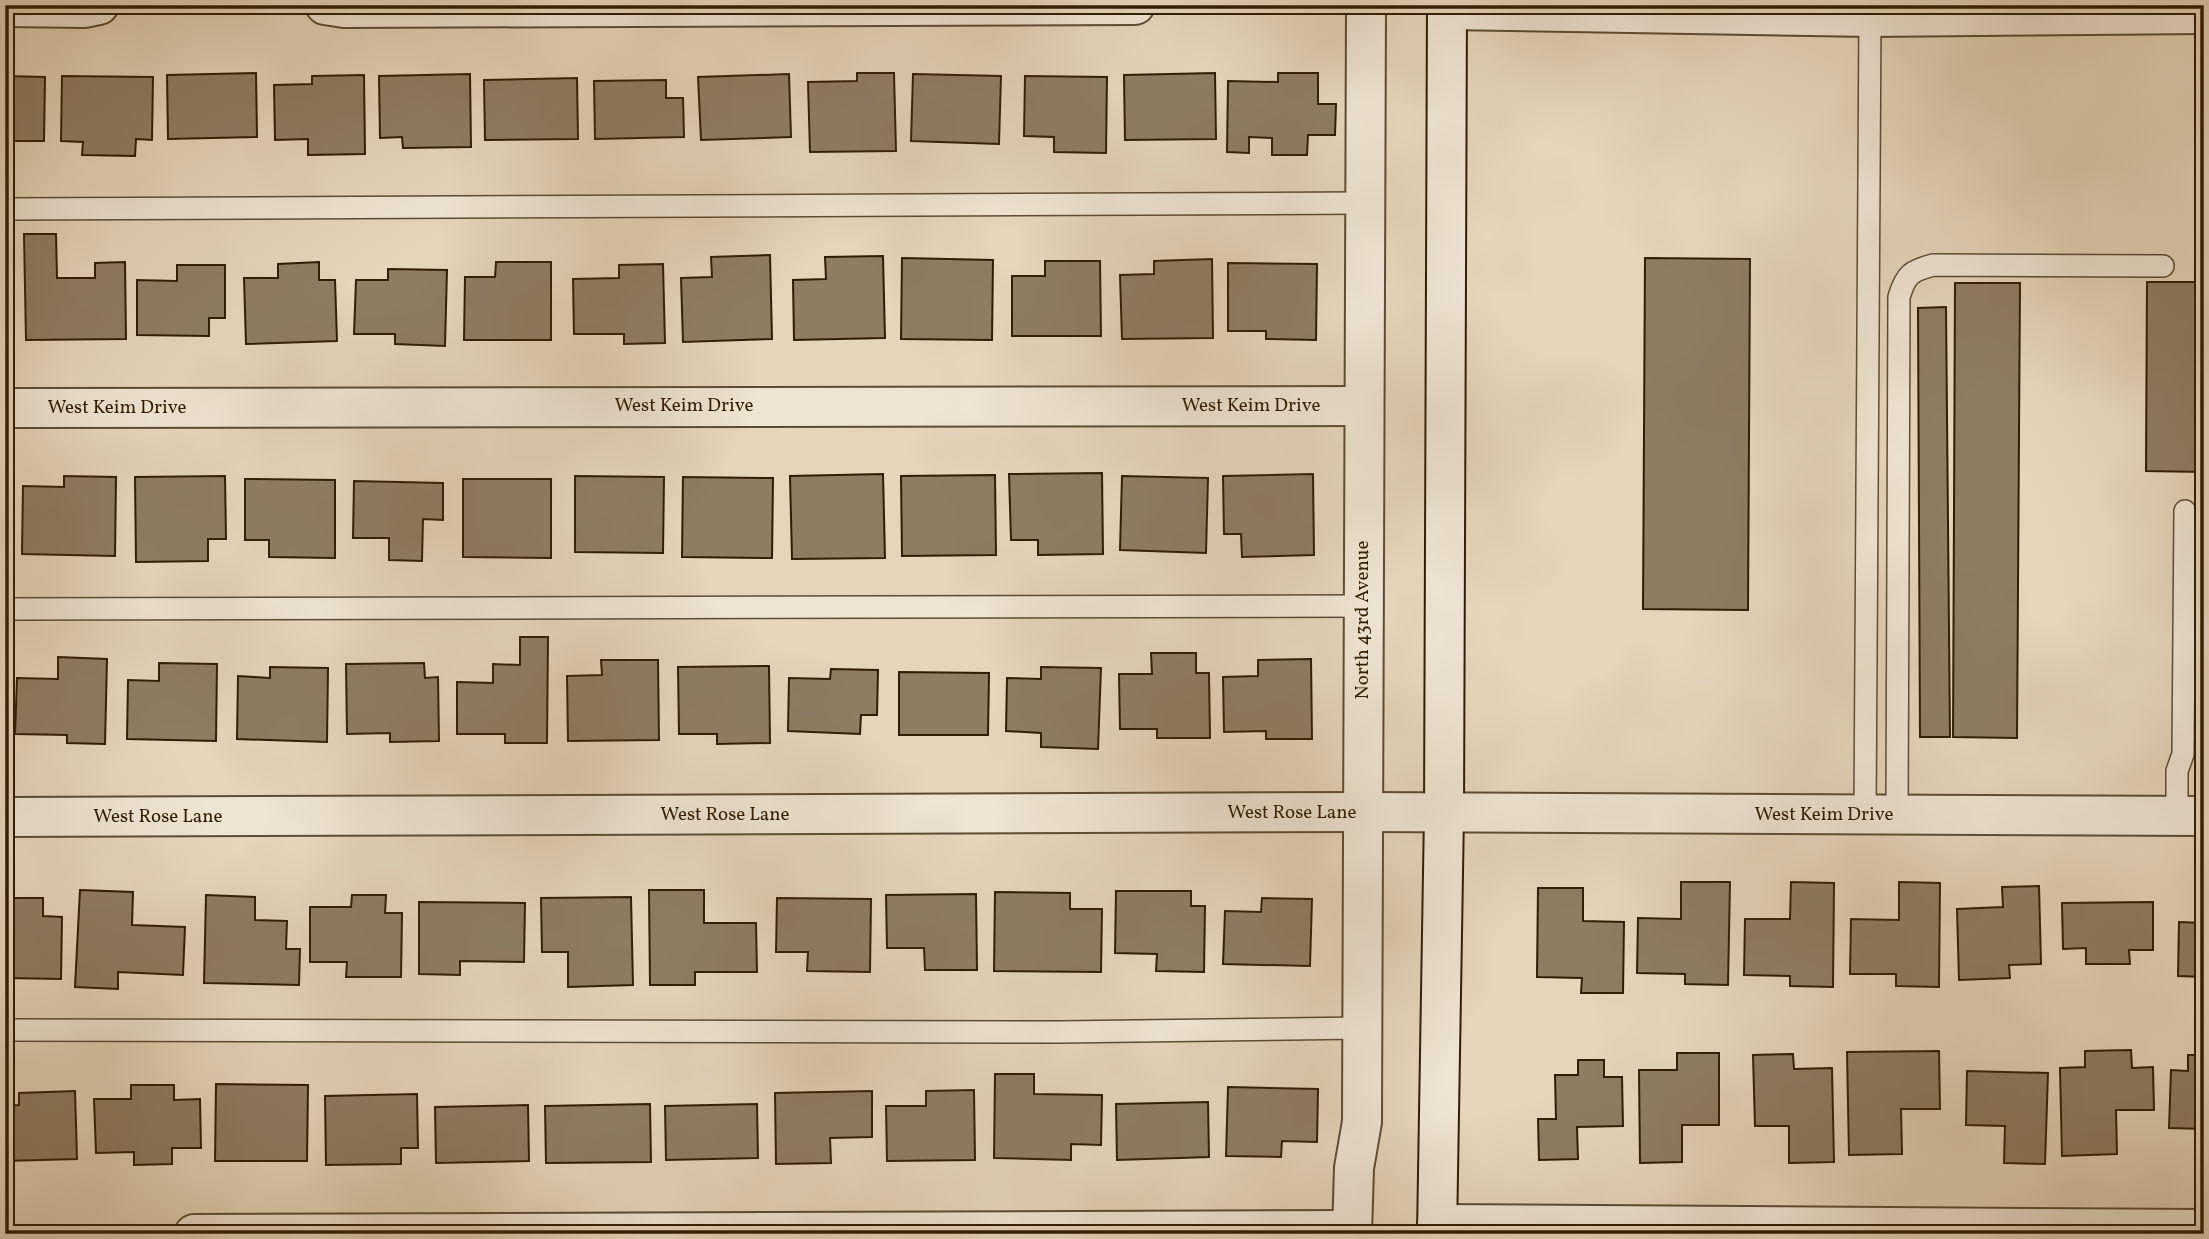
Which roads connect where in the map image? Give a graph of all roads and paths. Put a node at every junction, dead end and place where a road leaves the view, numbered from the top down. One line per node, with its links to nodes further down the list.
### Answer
1 (99, 5): 5 (street)
2 (326, 5): 3 (street)
3 (1135, 5)
4 (1366, 5): 10 (street, North 43rd Avenue)
5 (5, 7)
6 (1447, 8): 7 (street); 19 (street)
7 (1820, 11): 9 (street)
8 (2204, 14): 9 (street)
9 (1870, 17): 20 (lane)
10 (1365, 203): 11 (lane); 13 (street, North 43rd Avenue)
11 (5, 209)
12 (2163, 266): 20 (lane)
13 (1363, 406): 14 (street, West Keim Drive); 16 (street, North 43rd Avenue)
14 (5, 408)
15 (2185, 511): 21 (lane)
16 (1363, 606): 17 (lane); 18 (street, North 43rd Avenue)
17 (5, 609)
18 (1363, 812): 19 (street, West Rose Lane); 22 (street, West Rose Lane); 23 (street, North 43rd Avenue)
19 (1444, 813): 20 (street, West Keim Drive); 25 (street)
20 (1881, 815): 21 (street, West Keim Drive)
21 (2191, 816)
22 (5, 817)
23 (1362, 1028): 24 (lane); 27 (street, North 43rd Avenue)
24 (5, 1030)
25 (1437, 1229): 26 (street)
26 (2204, 1229)
27 (1352, 1232): 28 (street)
28 (194, 1234)

